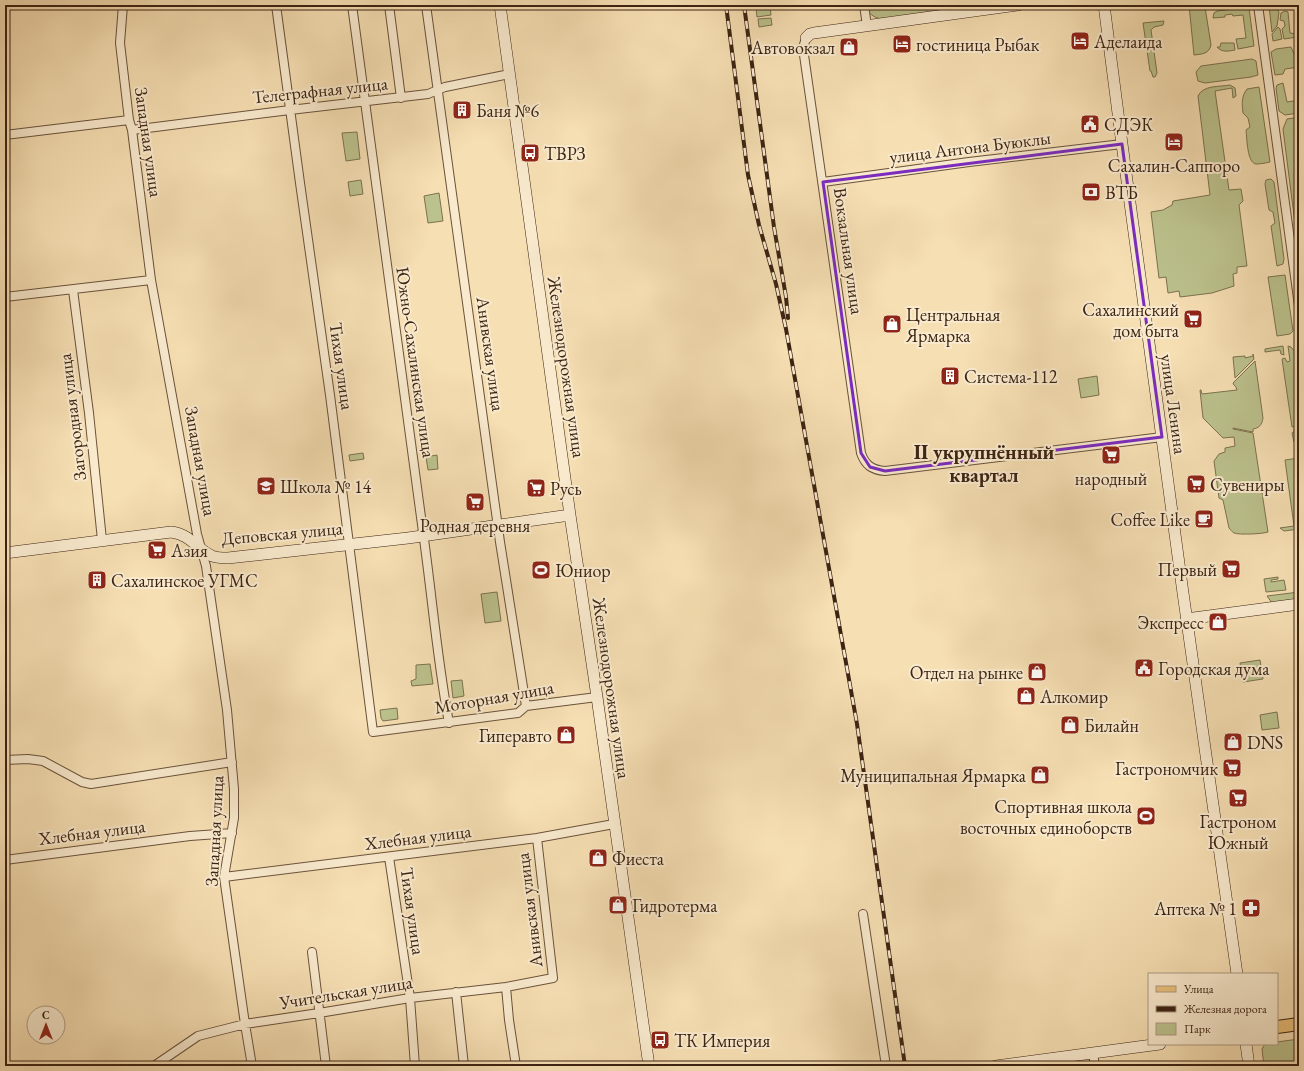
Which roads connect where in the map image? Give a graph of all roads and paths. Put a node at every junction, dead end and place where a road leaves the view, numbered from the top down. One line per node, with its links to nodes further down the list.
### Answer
1 (123, 5): 18 (street, Западная улица)
2 (276, 5): 17 (street, Тихая улица)
3 (352, 5): 16 (street, Южно-Сахалинская улица)
4 (389, 5): 15 (street)
5 (426, 5): 14 (street, Анивская улица)
6 (500, 5): 13 (main road, Железнодорожная улица)
7 (864, 5): 11 (street)
8 (1018, 5): 11 (main road)
9 (1104, 5): 21 (main road, улица Ленина)
10 (1258, 5): 23 (street)
11 (867, 26): 12 (main road)
12 (806, 38): 22 (street, Вокзальная улица)
13 (510, 74): 14 (street, Телеграфная улица); 29 (main road, Железнодорожная улица)
14 (438, 91): 15 (street, Телеграфная улица); 30 (street, Анивская улица)
15 (401, 98): 16 (street, Телеграфная улица)
16 (366, 102): 17 (street, Телеграфная улица); 31 (street, Южно-Сахалинская улица)
17 (290, 110): 19 (street, Телеграфная улица); 33 (street, Тихая улица)
18 (129, 120): 19 (street, Западная улица); 20 (street)
19 (132, 130): 24 (street, Западная улица)
20 (5, 135)
21 (1122, 144): 22 (street, улица Антона Буюклы); 28 (main road, улица Ленина)
22 (823, 182): 28 (street, Вокзальная улица)
23 (1296, 268): 27 (street)
24 (151, 280): 25 (street); 34 (street, Западная улица)
25 (73, 290): 26 (street); 32 (street, Загородная улица)
26 (5, 297)
27 (1299, 306)
28 (1162, 437): 37 (main road, улица Ленина)
29 (570, 515): 30 (main road, Деповская улица); 38 (main road, Железнодорожная улица)
30 (498, 525): 31 (main road, Деповская улица); 39 (street, Анивская улица)
31 (423, 536): 33 (main road, Деповская улица); 40 (street, Южно-Сахалинская улица)
32 (102, 540): 34 (main road, Деповская улица); 35 (main road, Деповская улица)
33 (350, 544): 34 (main road, Деповская улица); 41 (street, Тихая улица)
34 (202, 550): 43 (street, Западная улица)
35 (5, 553)
36 (1299, 604): 37 (main road)
37 (1186, 619): 52 (main road, улица Ленина)
38 (597, 696): 39 (street, Моторная улица); 44 (main road, Железнодорожная улица)
39 (526, 706): 40 (street, Моторная улица)
40 (449, 723): 41 (street, Моторная улица)
41 (373, 732)
42 (5, 760): 43 (street)
43 (232, 762): 45 (street, Западная улица)
44 (614, 824): 46 (street, Хлебная улица); 70 (main road, Железнодорожная улица)
45 (232, 833): 48 (street, Хлебная улица); 49 (street, Западная улица)
46 (537, 838): 47 (street, Хлебная улица); 53 (street, Анивская улица)
47 (389, 857): 49 (street, Хлебная улица); 56 (street, Тихая улица)
48 (5, 860)
49 (224, 877): 58 (street, Западная улица)
50 (863, 914): 71 (street)
51 (312, 952): 57 (street)
52 (1237, 973)
53 (553, 978): 54 (street, Учительская улица)
54 (506, 987): 55 (street, Учительская улица); 69 (street)
55 (456, 992): 56 (street, Учительская улица); 68 (street)
56 (410, 998): 57 (street, Учительская улица); 67 (street, Тихая улица)
57 (319, 1014): 58 (street, Учительская улица); 66 (street)
58 (245, 1024): 64 (street, Учительская улица); 65 (street, Западная улица)
59 (1299, 1024): 60 (main road)
60 (1278, 1027)
61 (1153, 1045): 63 (main road)
62 (1246, 1045): 74 (main road)
63 (1094, 1053): 72 (main road); 73 (street)
64 (154, 1066)
65 (252, 1066)
66 (326, 1066)
67 (415, 1066)
68 (464, 1066)
69 (516, 1066)
70 (649, 1066)
71 (886, 1066)
72 (996, 1066)
73 (1095, 1066)
74 (1249, 1066)

